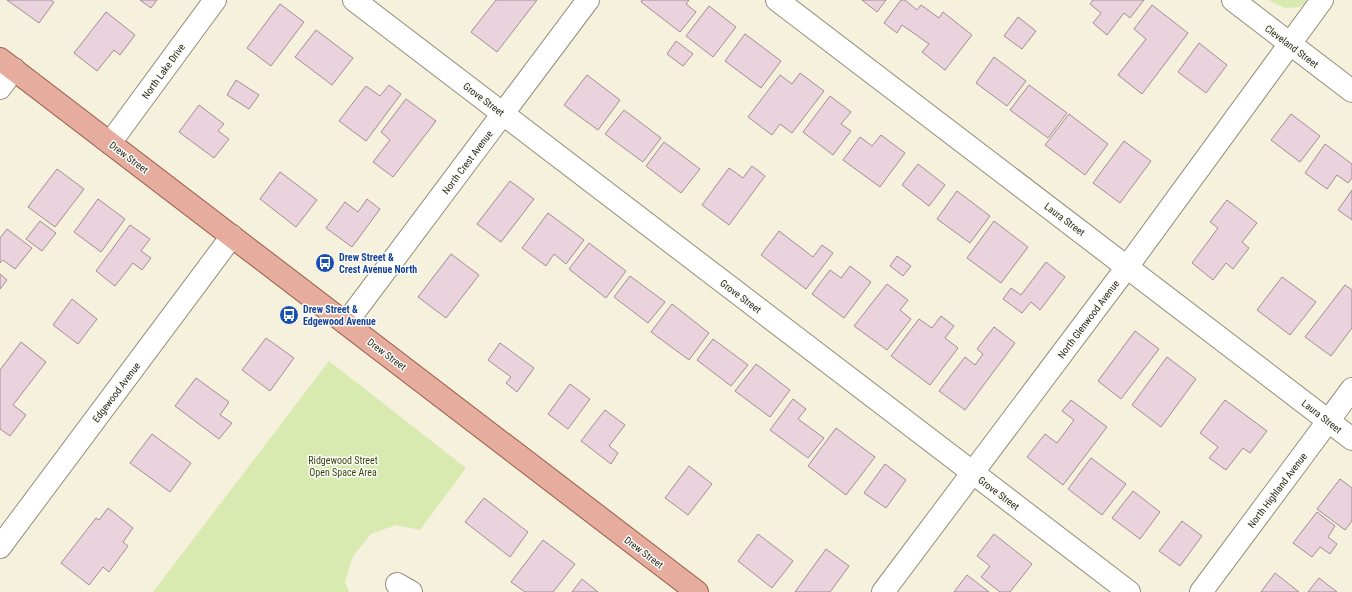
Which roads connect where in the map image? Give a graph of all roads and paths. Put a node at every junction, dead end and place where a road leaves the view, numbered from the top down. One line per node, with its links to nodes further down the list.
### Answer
1 (215, 0): 12 (street, North Lake Drive)
2 (354, 0): 11 (street, Grove Street)
3 (588, 0): 11 (street, North Crest Avenue)
4 (777, 0): 14 (street, Laura Street)
5 (1233, 0): 7 (street, Cleveland Street)
6 (1322, 0): 7 (street, North Glenwood Avenue)
7 (1289, 44): 10 (street, Cleveland Street); 14 (street, North Glenwood Avenue)
8 (7, 64): 9 (street); 12 (main road, Drew Street)
9 (0, 88)
10 (1352, 91)
11 (503, 114): 15 (street, North Crest Avenue); 19 (street, Grove Street)
12 (110, 143): 13 (main road, Drew Street)
13 (232, 236): 15 (main road, Drew Street); 20 (street, Edgewood Avenue)
14 (1127, 267): 17 (street, Laura Street); 19 (street, North Glenwood Avenue)
15 (346, 323): 21 (main road, Drew Street)
16 (1352, 389): 17 (street, North Highland Avenue)
17 (1328, 420): 18 (street, Laura Street); 24 (street, North Highland Avenue)
18 (1352, 439)
19 (972, 473): 22 (street, North Glenwood Avenue); 23 (street, Grove Street)
20 (0, 547)
21 (696, 592)
22 (883, 592)
23 (1129, 592)
24 (1201, 592)

